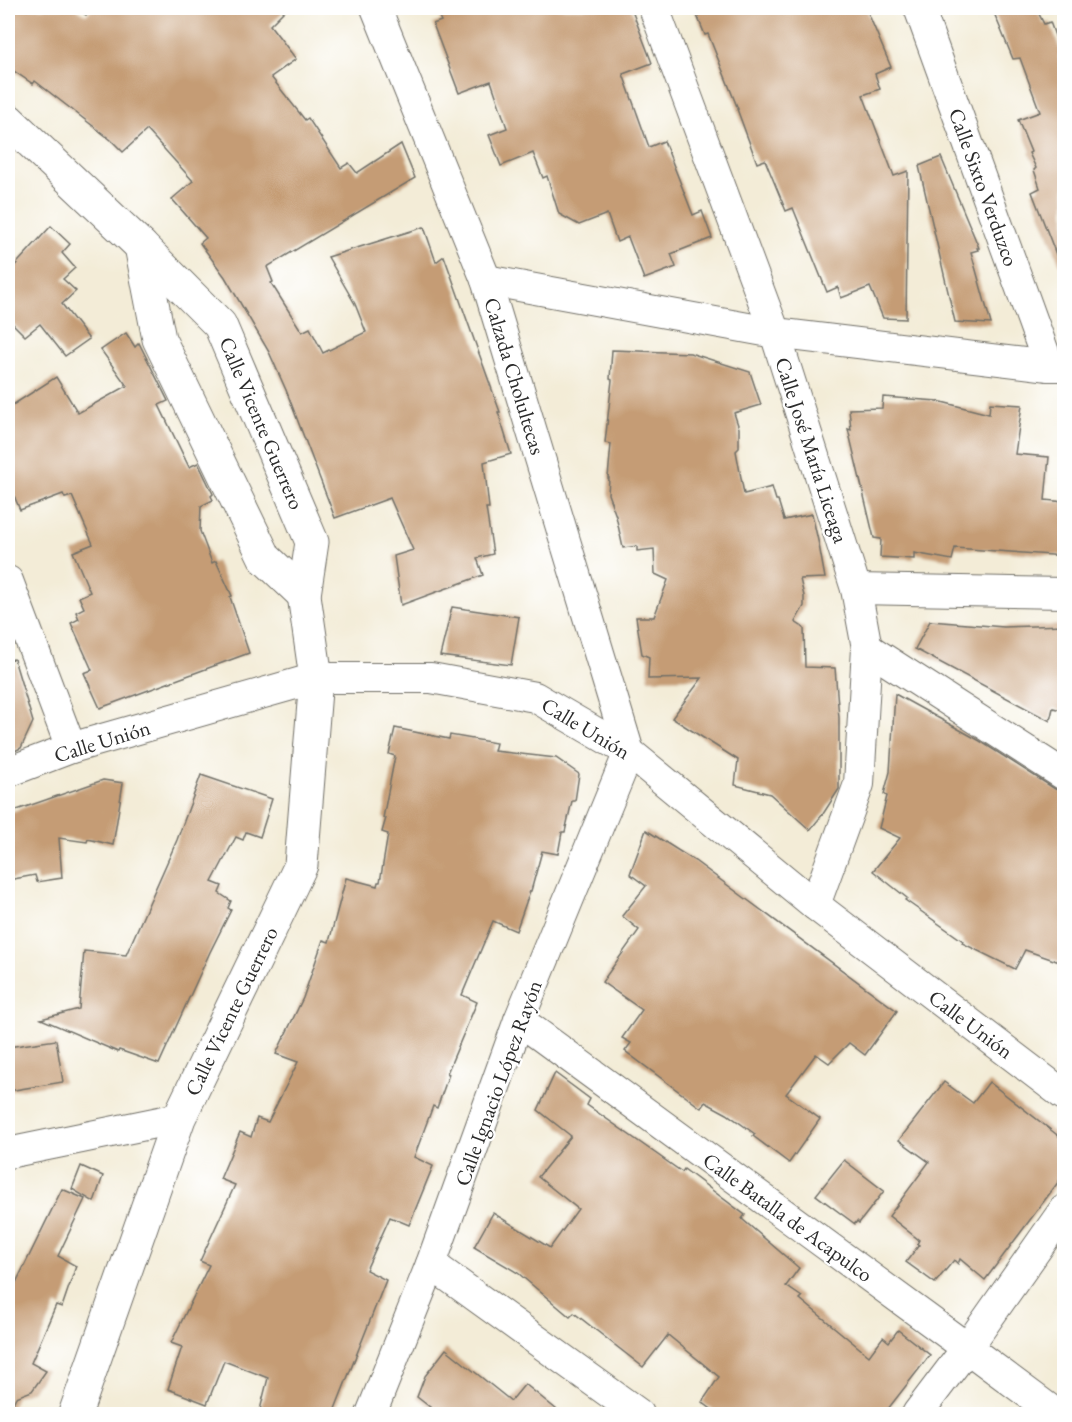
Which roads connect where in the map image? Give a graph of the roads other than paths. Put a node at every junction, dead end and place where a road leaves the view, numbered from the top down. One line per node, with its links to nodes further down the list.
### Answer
1 (376, 8): 6 (street, Calzada Cholultecas)
2 (654, 8): 7 (street, Calle José María Liceaga)
3 (919, 8): 8 (street, Calle Sixto Verduzco)
4 (8, 120): 5 (street, Calle Vicente Guerrero)
5 (141, 246): 12 (street); 12 (street, Calle Vicente Guerrero)
6 (486, 280): 7 (street); 16 (street, Calzada Cholultecas)
7 (775, 333): 8 (street); 10 (street, Calle José María Liceaga)
8 (1057, 366)
9 (8, 581): 15 (street)
10 (856, 589): 11 (street); 13 (street, Calle José María Liceaga)
11 (1065, 593)
12 (304, 595): 14 (street, Calle Vicente Guerrero)
13 (867, 648): 18 (street); 19 (street, Calle José María Liceaga)
14 (316, 678): 15 (street, Calle Unión); 16 (street, Calle Unión); 22 (street, Calle Vicente Guerrero)
15 (71, 748): 17 (street, Calle Unión)
16 (629, 752): 19 (street, Calle Unión); 20 (street, Calle Ignacio López Rayón)
17 (8, 772)
18 (1065, 775)
19 (815, 905): 21 (street, Calle Unión)
20 (519, 1020): 25 (street, Calle Ignacio López Rayón); 26 (street, Calle Batalla de Acapulco)
21 (1065, 1095)
22 (179, 1118): 23 (street); 27 (street, Calle Vicente Guerrero)
23 (8, 1153)
24 (1065, 1210): 26 (street)
25 (431, 1264): 28 (street, Calle Ignacio López Rayón); 29 (street)
26 (967, 1347): 30 (street); 31 (street, Calle Batalla de Acapulco)
27 (75, 1414)
28 (370, 1414)
29 (639, 1414)
30 (917, 1414)
31 (1056, 1414)

